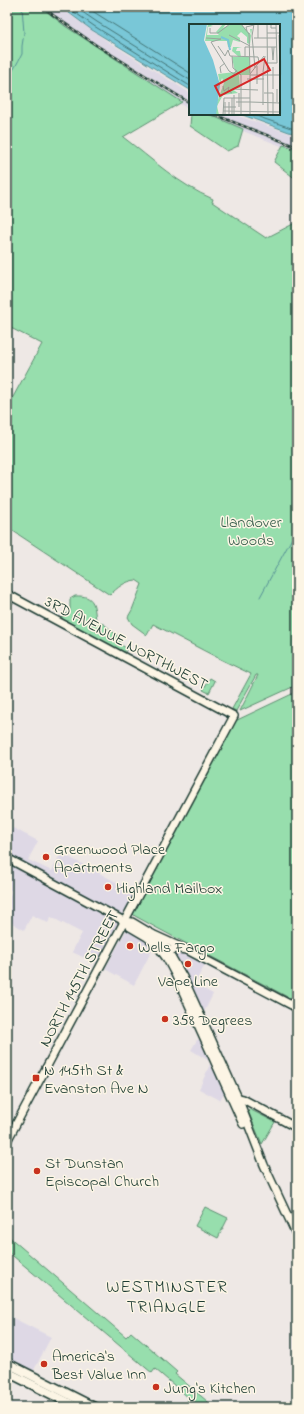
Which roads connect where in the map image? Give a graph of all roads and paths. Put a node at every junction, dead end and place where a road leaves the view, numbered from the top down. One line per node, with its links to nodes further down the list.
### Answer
1 (7, 594): 2 (main road, 3RD AVENUE NORTHWEST)
2 (234, 716): 4 (main road, NORTH 145TH STREET)
3 (7, 858): 4 (main road)
4 (124, 921): 5 (main road); 6 (main road); 12 (main road, NORTH 145TH STREET)
5 (152, 934): 7 (main road); 8 (main road)
6 (159, 948): 8 (main road); 10 (main road)
7 (187, 950): 8 (main road); 9 (main road)
8 (168, 951): 10 (main road)
9 (297, 1008)
10 (235, 1099): 11 (main road); 13 (main road)
11 (297, 1128)
12 (7, 1141)
13 (297, 1236)
14 (7, 1363): 17 (highway)
15 (7, 1372): 16 (highway)
16 (77, 1407)
17 (94, 1407)

